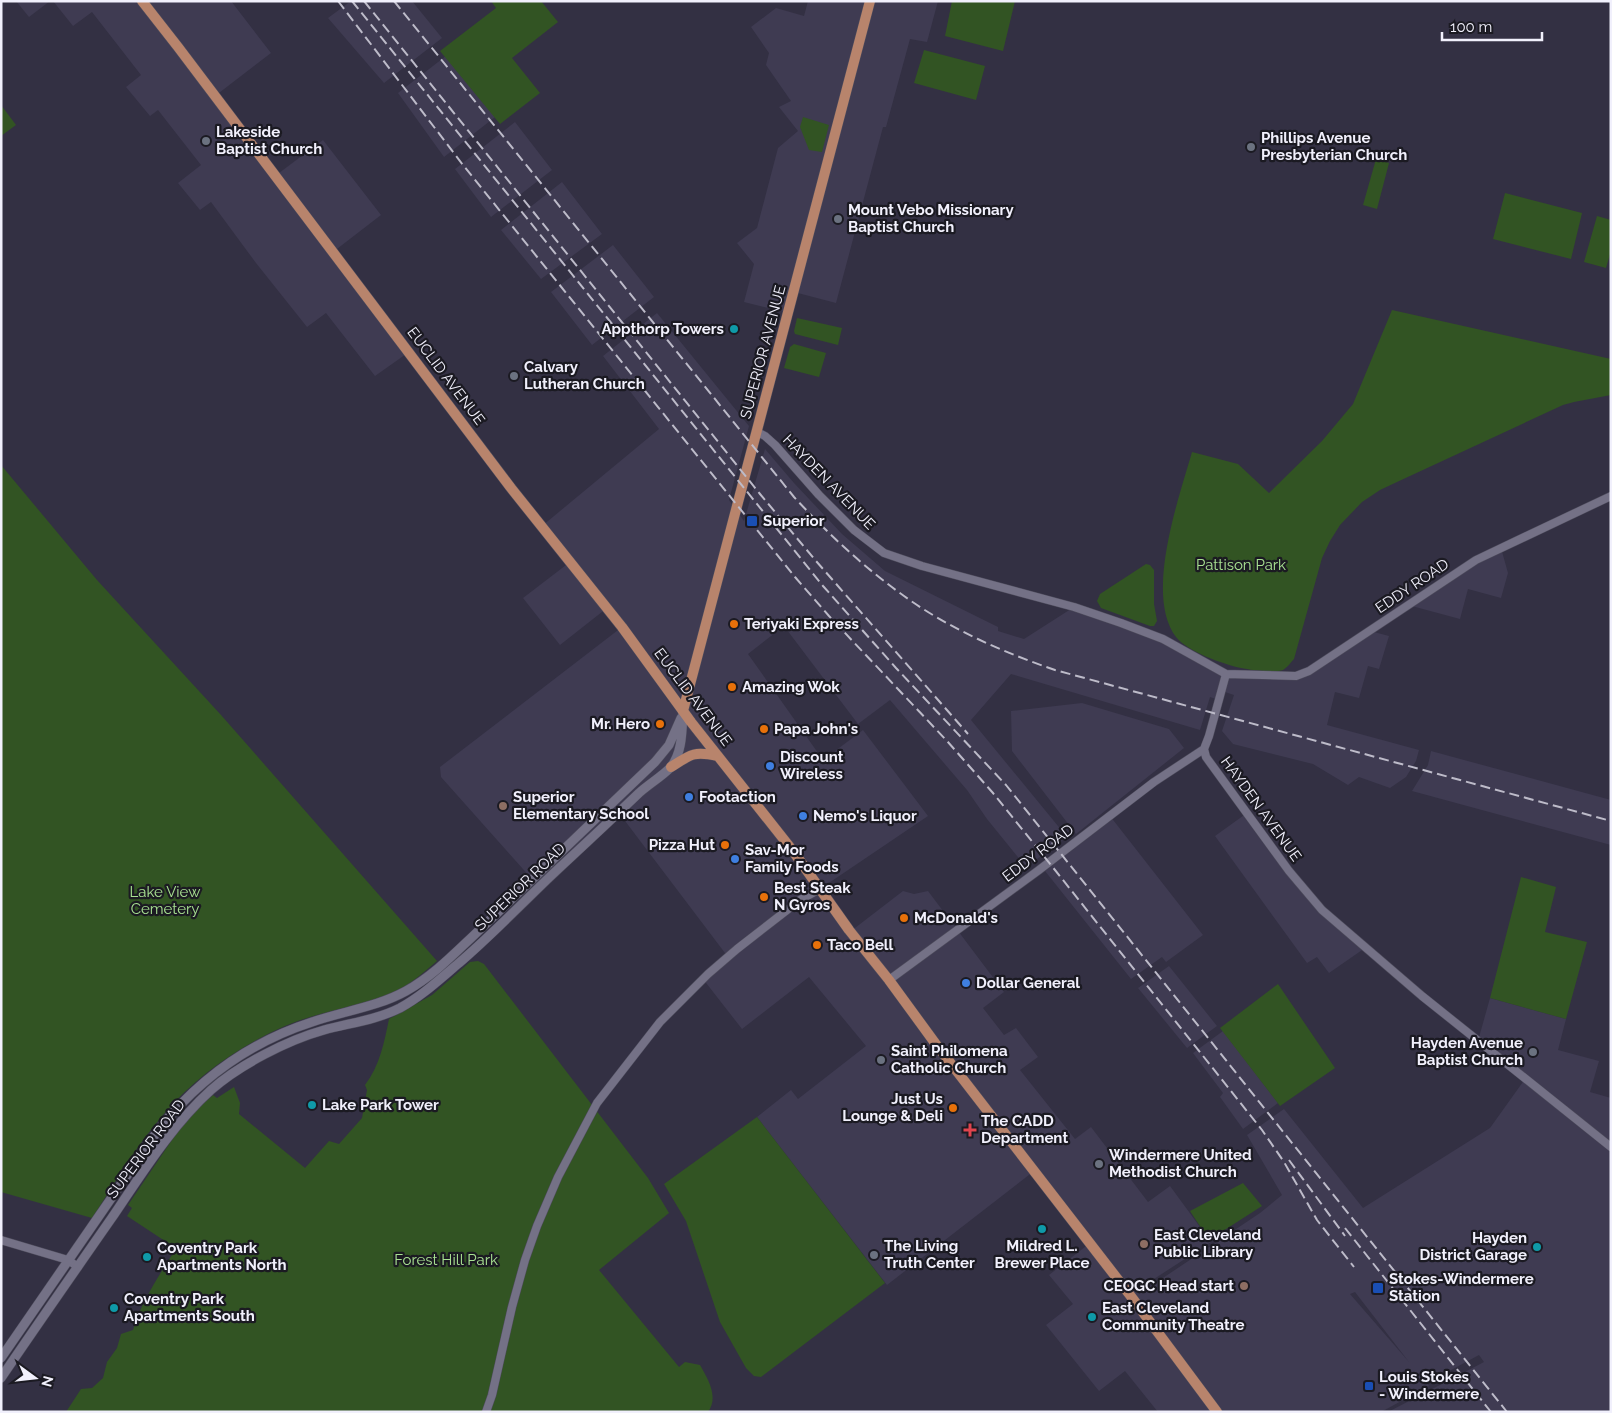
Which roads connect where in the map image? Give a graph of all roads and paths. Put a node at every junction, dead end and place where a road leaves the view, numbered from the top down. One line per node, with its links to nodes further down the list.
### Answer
1 (142, 1): 6 (main road, EUCLID AVENUE)
2 (870, 1): 3 (main road, SUPERIOR AVENUE)
3 (757, 432): 5 (street, HAYDEN AVENUE); 6 (main road, SUPERIOR AVENUE)
4 (1611, 496): 5 (street, EDDY ROAD)
5 (1226, 674): 7 (street, HAYDEN AVENUE)
6 (683, 711): 8 (main road, EUCLID AVENUE); 9 (main road, SUPERIOR ROAD); 12 (main road, SUPERIOR ROAD)
7 (1204, 749): 11 (street, EDDY ROAD); 16 (street, HAYDEN AVENUE)
8 (718, 756): 9 (main road); 10 (main road, EUCLID AVENUE)
9 (671, 767): 13 (main road, SUPERIOR ROAD)
10 (820, 890): 11 (main road, EUCLID AVENUE); 22 (street)
11 (889, 980): 23 (main road, EUCLID AVENUE)
12 (320, 1019): 13 (main road); 14 (main road, SUPERIOR ROAD)
13 (323, 1030): 15 (main road, SUPERIOR ROAD)
14 (267, 1039): 15 (street); 18 (main road, SUPERIOR ROAD)
15 (272, 1051): 19 (main road, SUPERIOR ROAD)
16 (1611, 1147)
17 (1, 1240): 18 (street)
18 (68, 1260): 19 (street); 20 (main road, SUPERIOR ROAD)
19 (78, 1267): 21 (main road, SUPERIOR ROAD)
20 (1, 1358)
21 (1, 1378)
22 (486, 1412)
23 (1217, 1412)

